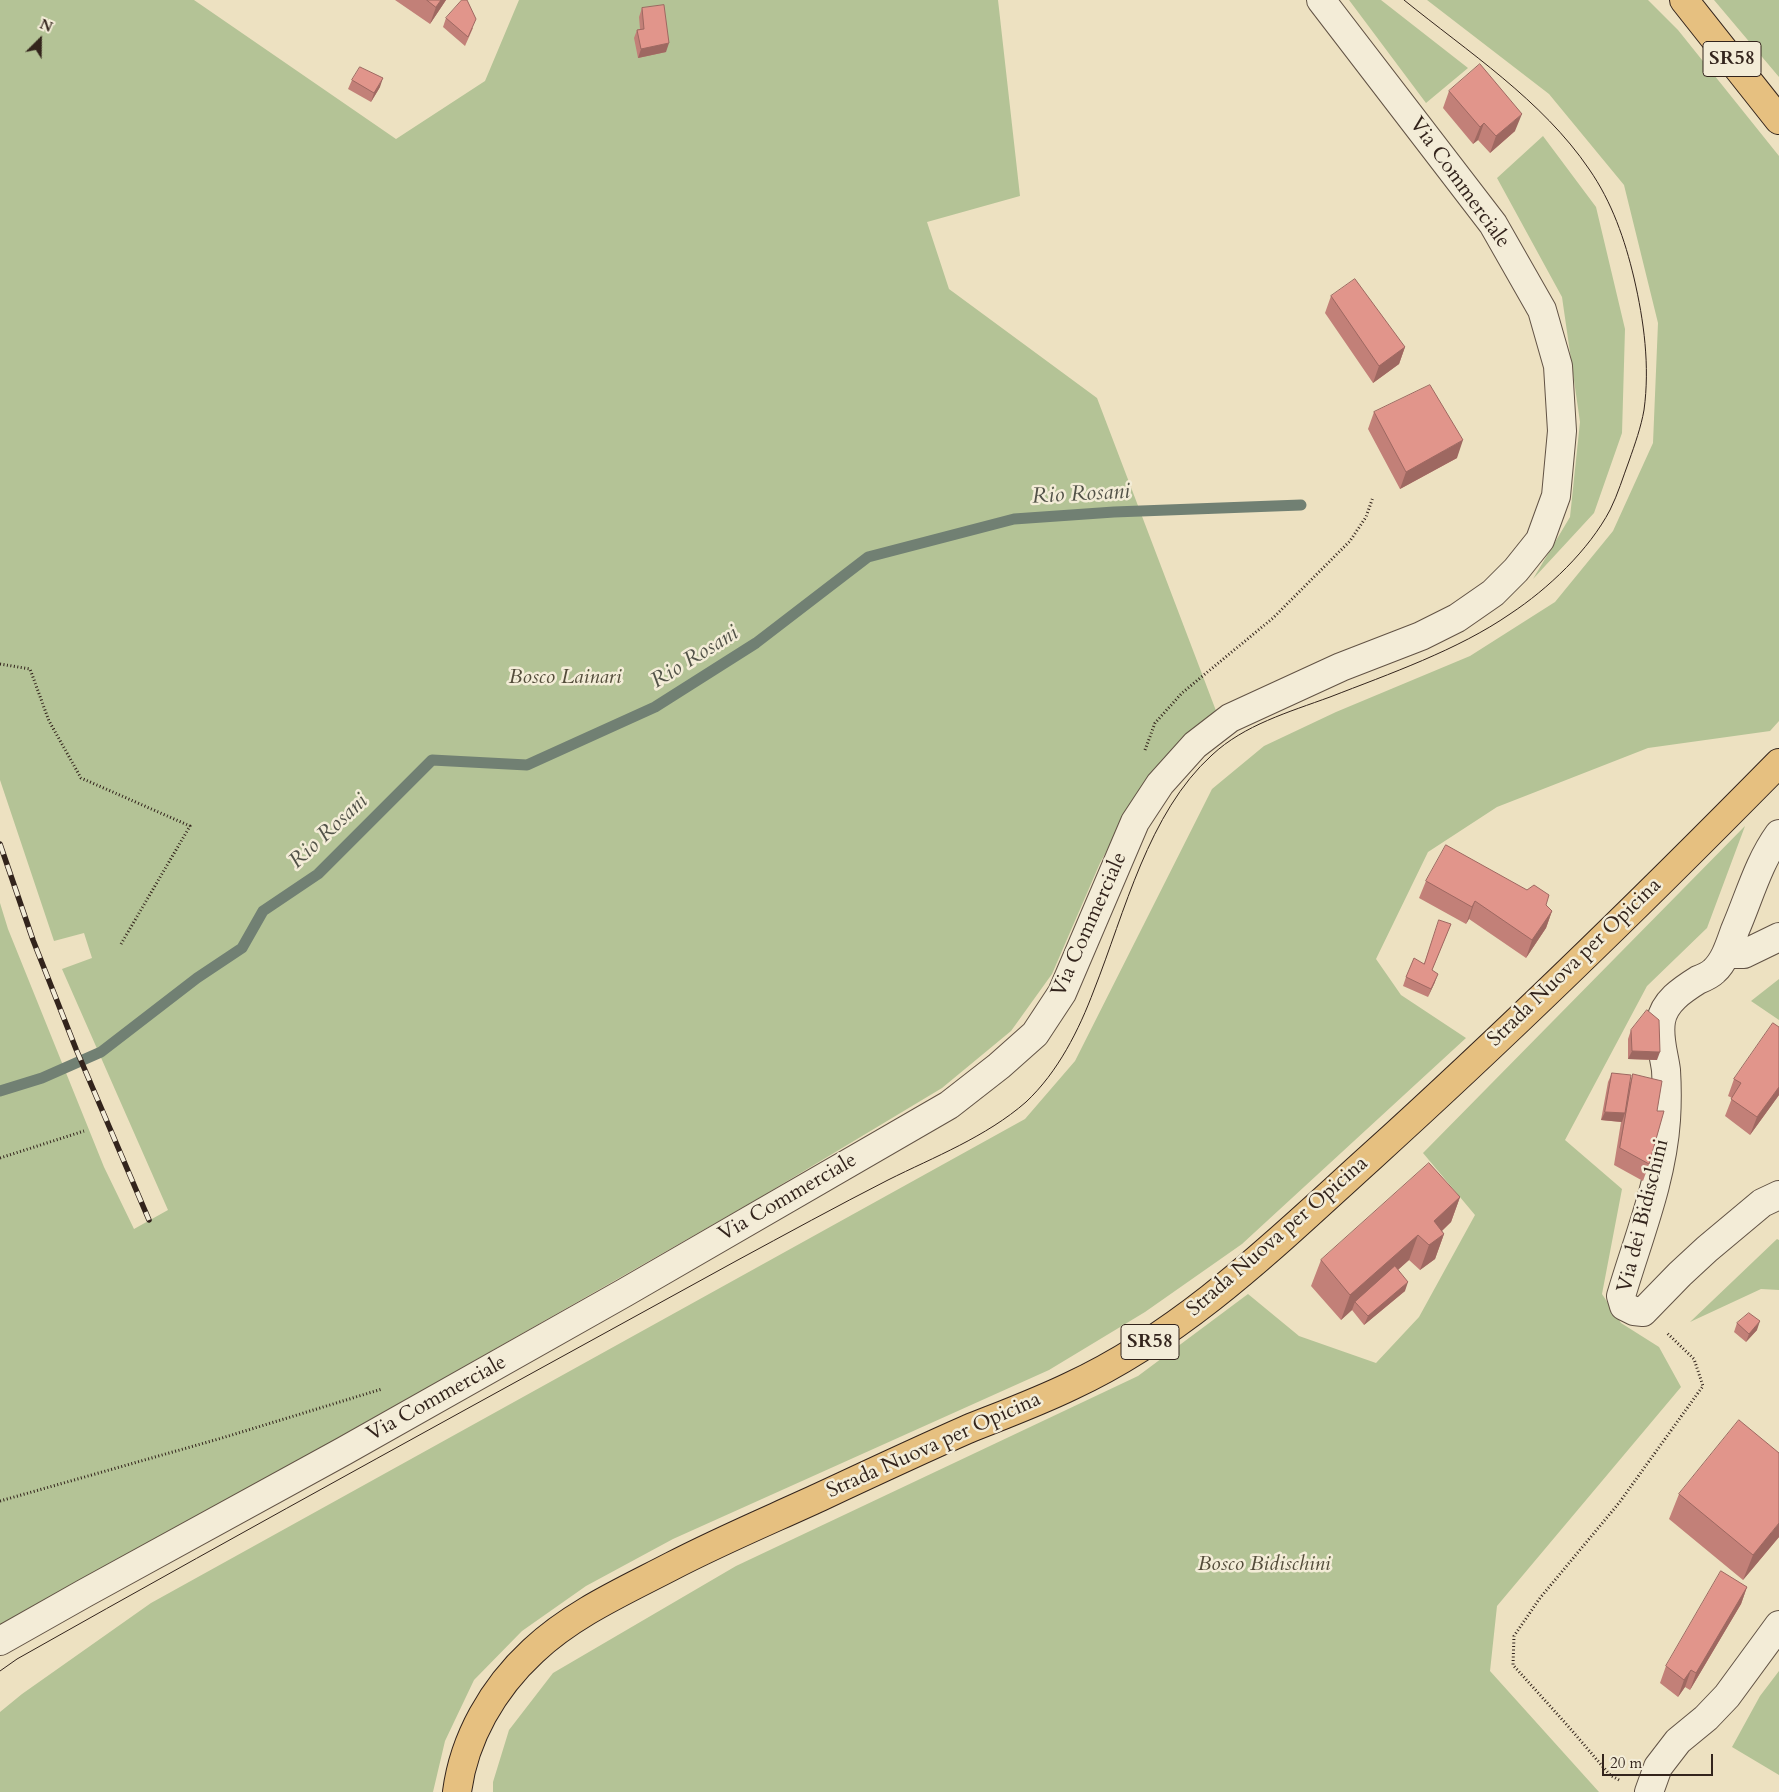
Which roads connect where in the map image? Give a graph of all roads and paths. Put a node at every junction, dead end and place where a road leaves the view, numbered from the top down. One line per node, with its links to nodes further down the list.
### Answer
1 (1321, 0): 7 (street, Via Commerciale)
2 (1684, 0): 3 (main road, SR58)
3 (1779, 120)
4 (1372, 497): 7 (path)
5 (0, 664): 10 (path)
6 (1779, 764): 21 (main road, Strada Nuova per Opicina / SR58)
7 (1160, 784): 19 (street, Via Commerciale)
8 (1779, 834): 11 (street, Via dei Bidischini)
9 (1779, 937): 11 (street)
10 (121, 944)
11 (1726, 954): 15 (street, Via dei Bidischini)
12 (84, 1130): 13 (path)
13 (0, 1158)
14 (1779, 1195): 15 (street, Via dei Bidischini)
15 (1643, 1312): 20 (path)
16 (388, 1387): 17 (path)
17 (0, 1501)
18 (1779, 1625): 20 (street)
19 (0, 1641)
20 (1637, 1788)
21 (458, 1792)

